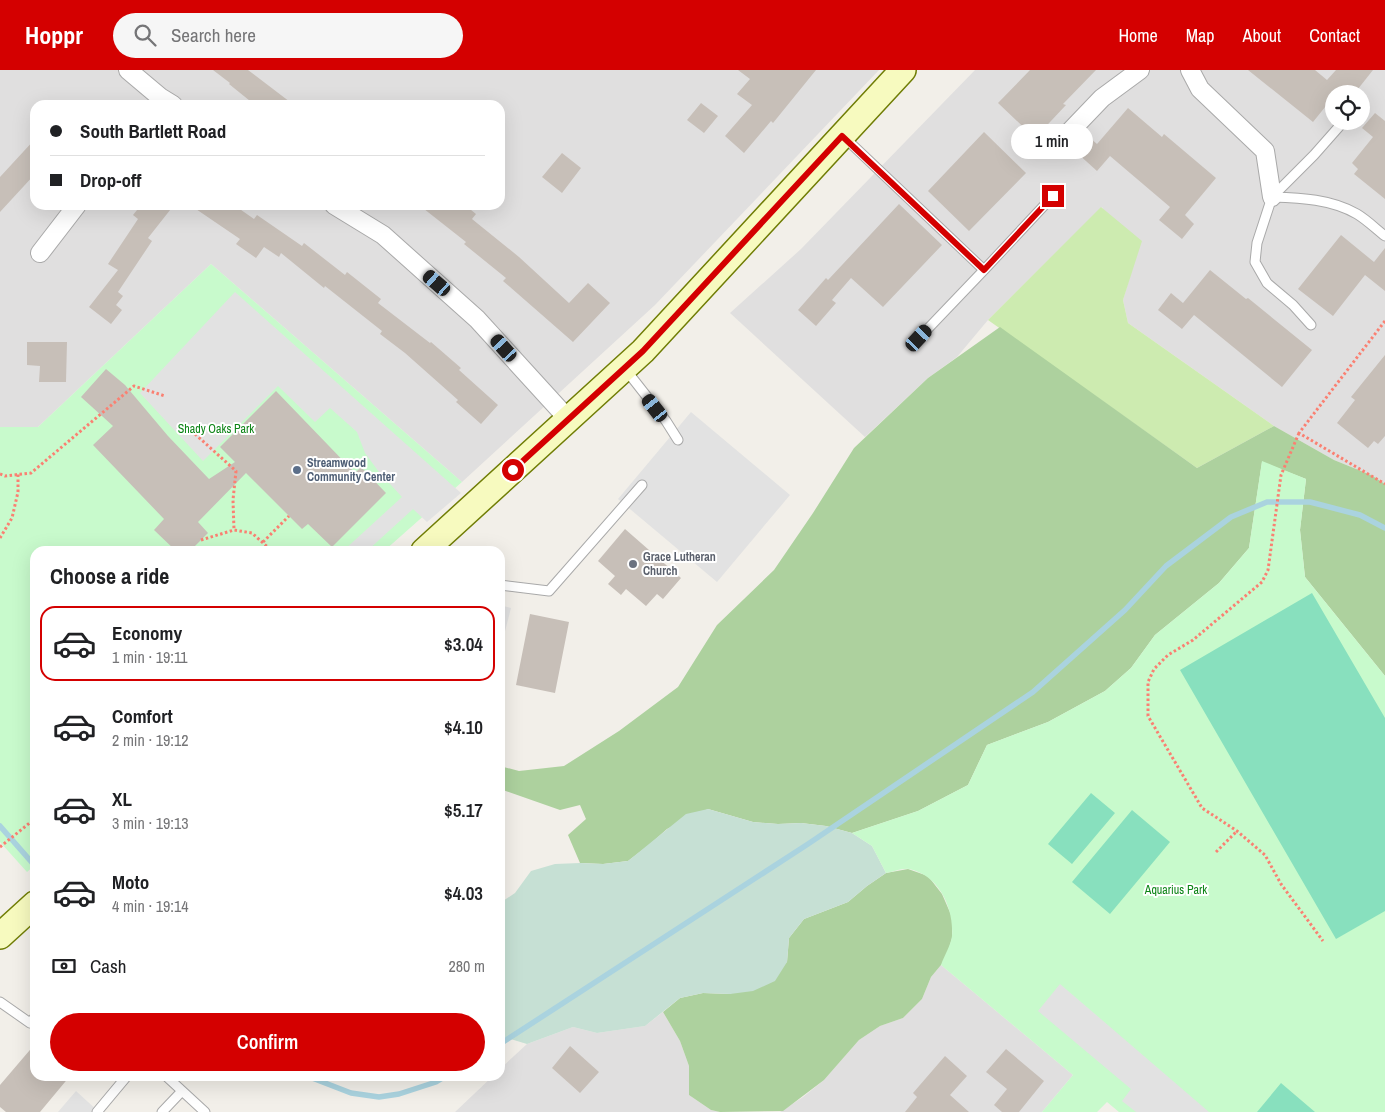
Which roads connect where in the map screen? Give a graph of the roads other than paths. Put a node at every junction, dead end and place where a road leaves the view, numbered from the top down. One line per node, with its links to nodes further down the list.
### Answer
1 (128, 70): 5 (street)
2 (904, 70): 7 (main road)
3 (1140, 70): 8 (street)
4 (1190, 70): 10 (street)
5 (160, 100)
6 (1336, 130): 10 (lane)
7 (842, 136): 15 (lane); 18 (main road)
8 (1057, 144)
9 (1053, 196): 15 (lane)
10 (1272, 197): 13 (lane); 16 (lane)
11 (73, 210): 14 (street)
12 (342, 210): 19 (street)
13 (1385, 236)
14 (40, 252)
15 (984, 270): 17 (lane)
16 (1311, 325)
17 (919, 338)
18 (624, 368): 19 (main road); 20 (lane)
19 (569, 420): 22 (main road)
20 (678, 440)
21 (642, 485): 23 (lane)
22 (432, 546)
23 (505, 586)
24 (30, 909): 25 (main road)
25 (0, 936)
26 (0, 1002): 27 (lane)
27 (30, 1023)
28 (124, 1081): 31 (lane)
29 (171, 1081): 30 (lane)
30 (182, 1091): 32 (lane); 33 (lane)
31 (97, 1112)
32 (162, 1112)
33 (206, 1112)

